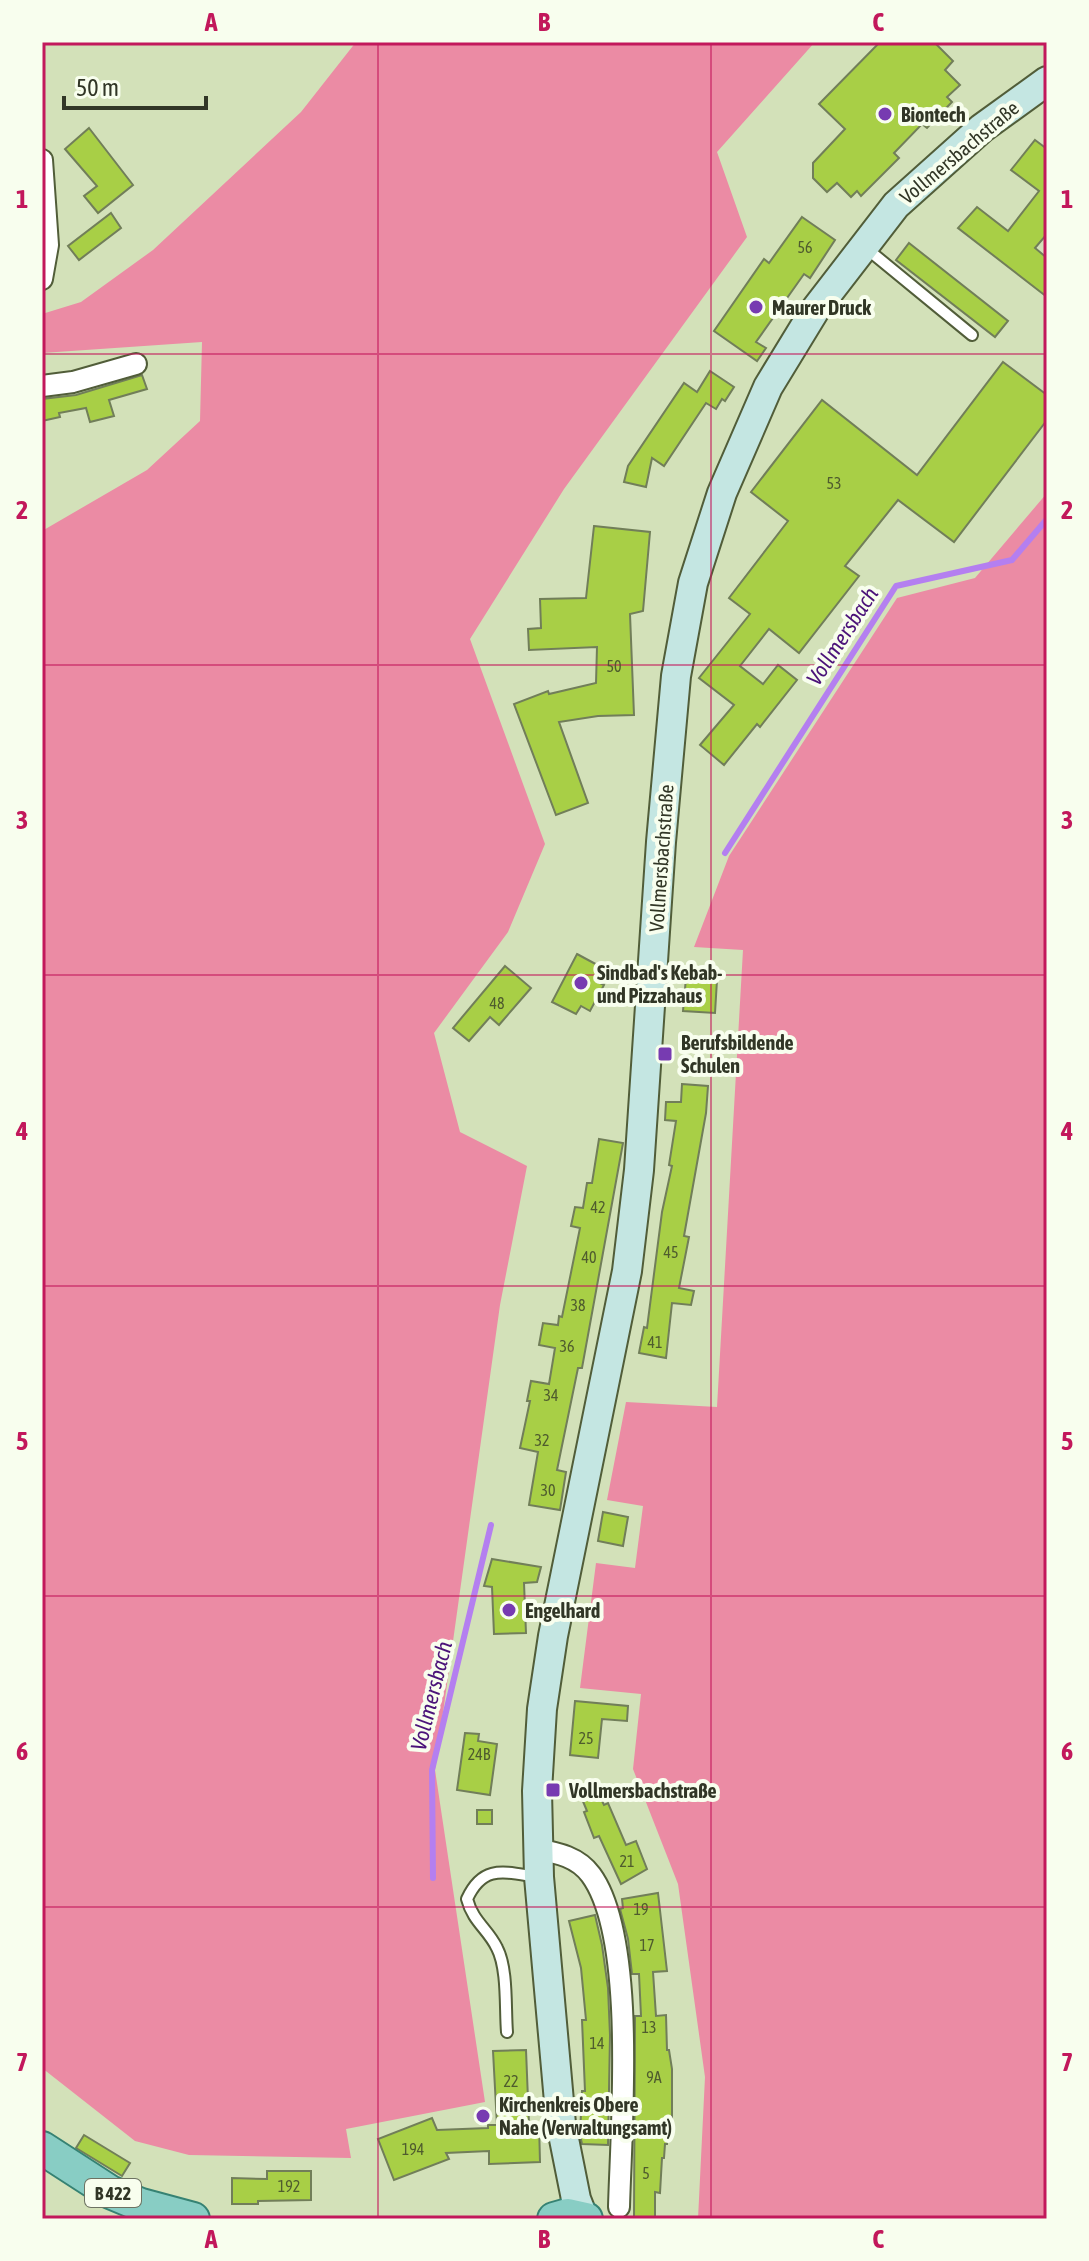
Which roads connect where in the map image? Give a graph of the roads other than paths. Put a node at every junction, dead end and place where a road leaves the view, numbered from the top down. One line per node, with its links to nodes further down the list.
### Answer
1 (1047, 81): 3 (main road, Vollmersbachstraße)
2 (42, 160): 4 (street)
3 (864, 247): 5 (lane); 8 (main road, Vollmersbachstraße)
4 (42, 279)
5 (972, 335)
6 (136, 364): 7 (street)
7 (42, 386)
8 (538, 1863): 9 (lane); 11 (street); 12 (main road, Vollmersbachstraße)
9 (507, 2032)
10 (42, 2148): 13 (main road, B 422)
11 (619, 2207)
12 (574, 2218)
13 (193, 2219)

